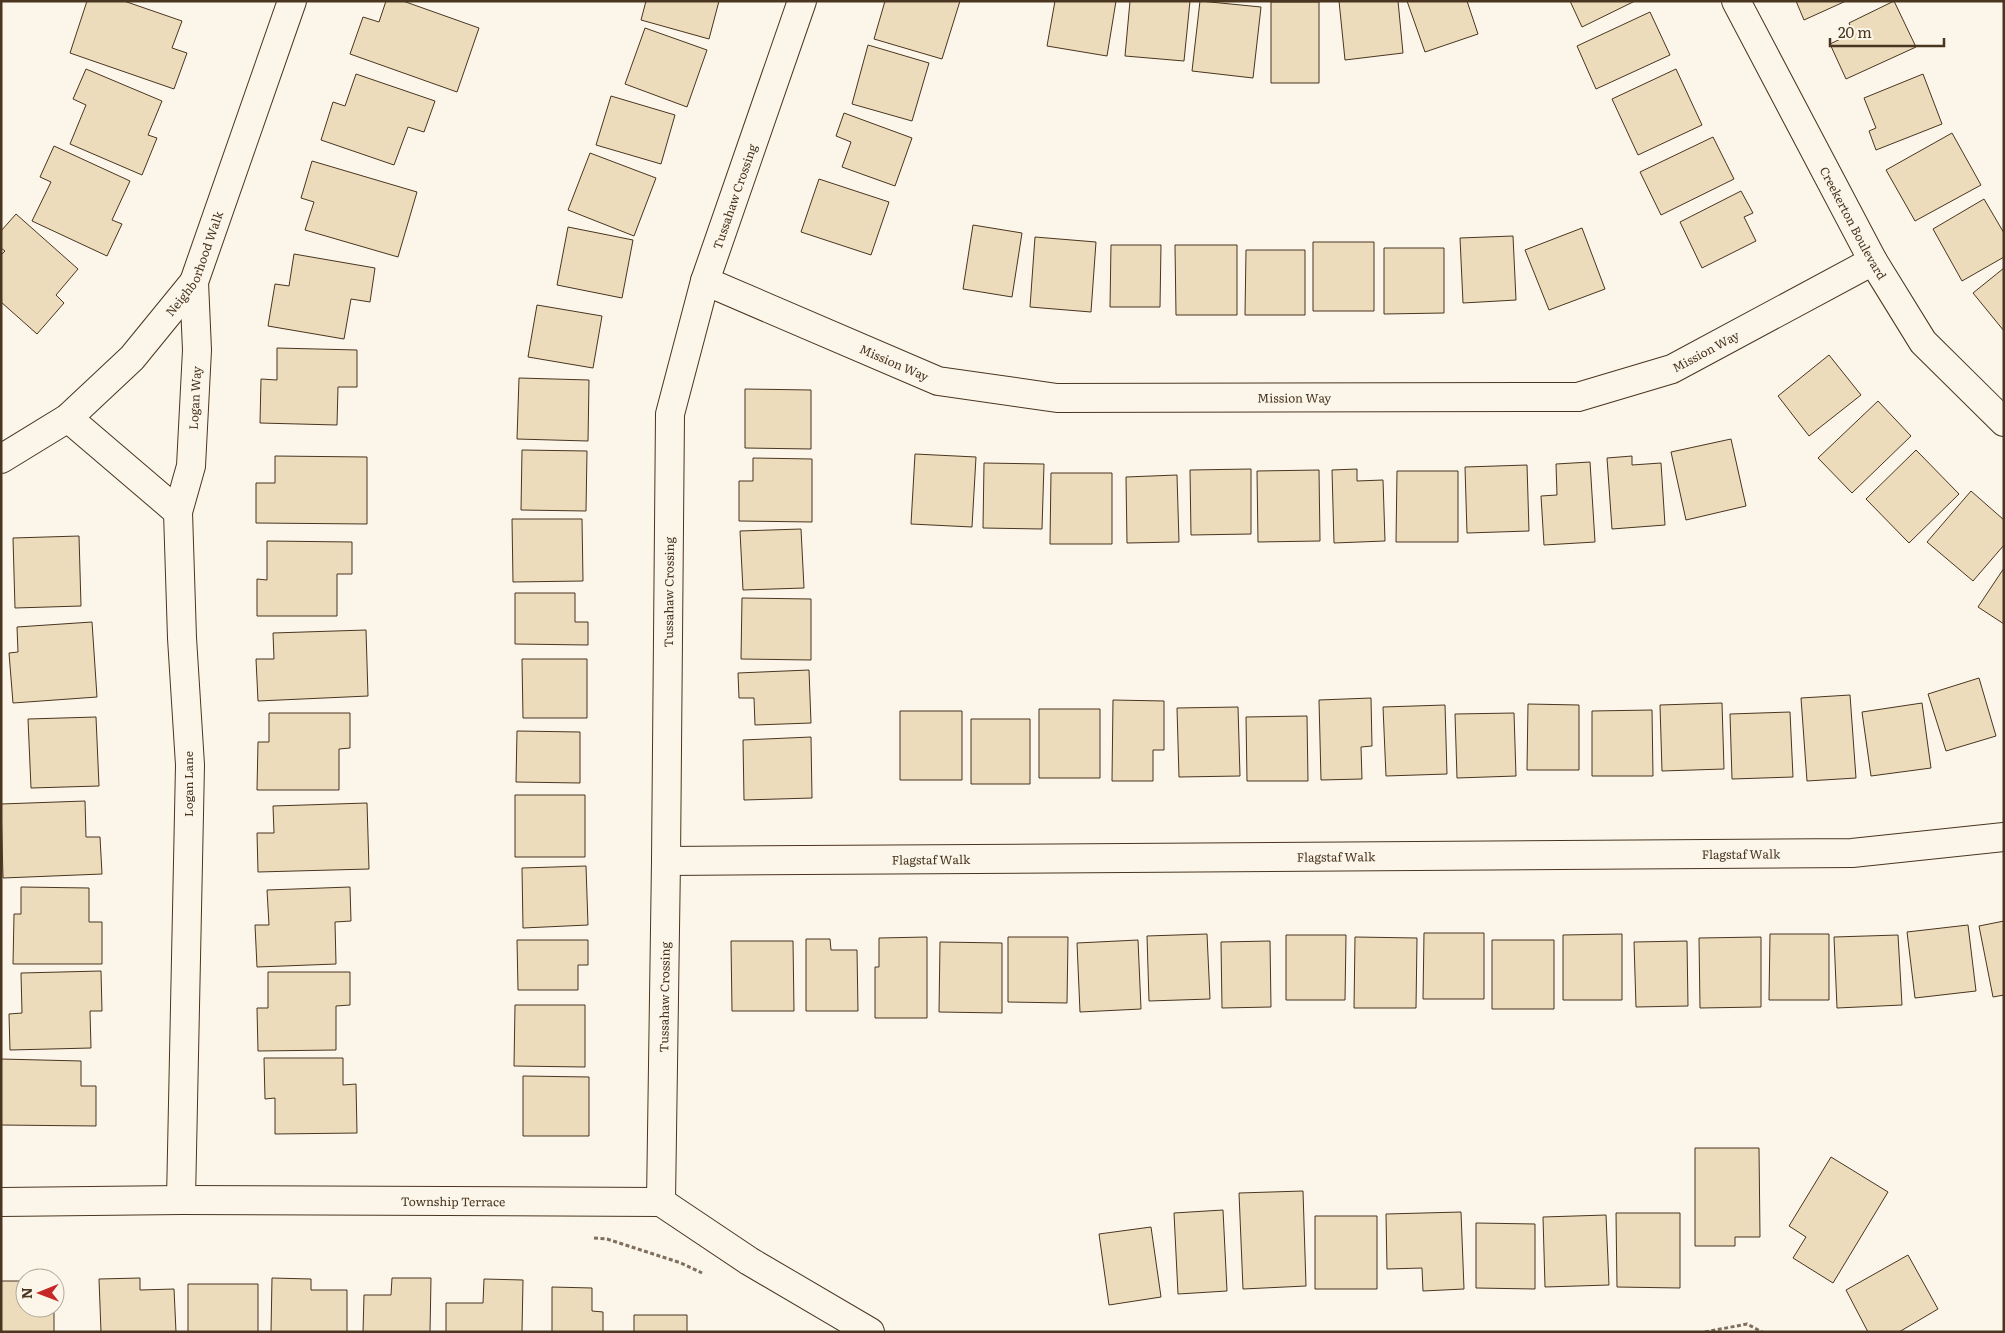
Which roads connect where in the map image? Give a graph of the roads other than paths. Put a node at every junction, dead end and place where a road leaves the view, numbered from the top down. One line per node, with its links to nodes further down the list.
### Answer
1 (292, 1): 6 (street, Neighborhood Walk)
2 (802, 1): 5 (street, Tussahaw Crossing)
3 (1736, 1): 4 (street, Creekerton Boulevard)
4 (1874, 261): 5 (street, Mission Way); 8 (street, Creekerton Boulevard)
5 (705, 281): 12 (street, Tussahaw Crossing)
6 (194, 282): 7 (street, Neighborhood Walk); 10 (street, Logan Way)
7 (68, 418): 9 (street, Neighborhood Walk); 10 (street)
8 (2004, 422)
9 (1, 459)
10 (178, 512): 13 (street, Logan Lane)
11 (2004, 837): 12 (street, Flagstaf Walk)
12 (666, 861): 15 (street, Tussahaw Crossing)
13 (182, 1200): 14 (street, Township Terrace); 15 (street, Township Terrace)
14 (1, 1202)
15 (661, 1202): 16 (street)
16 (870, 1332)

